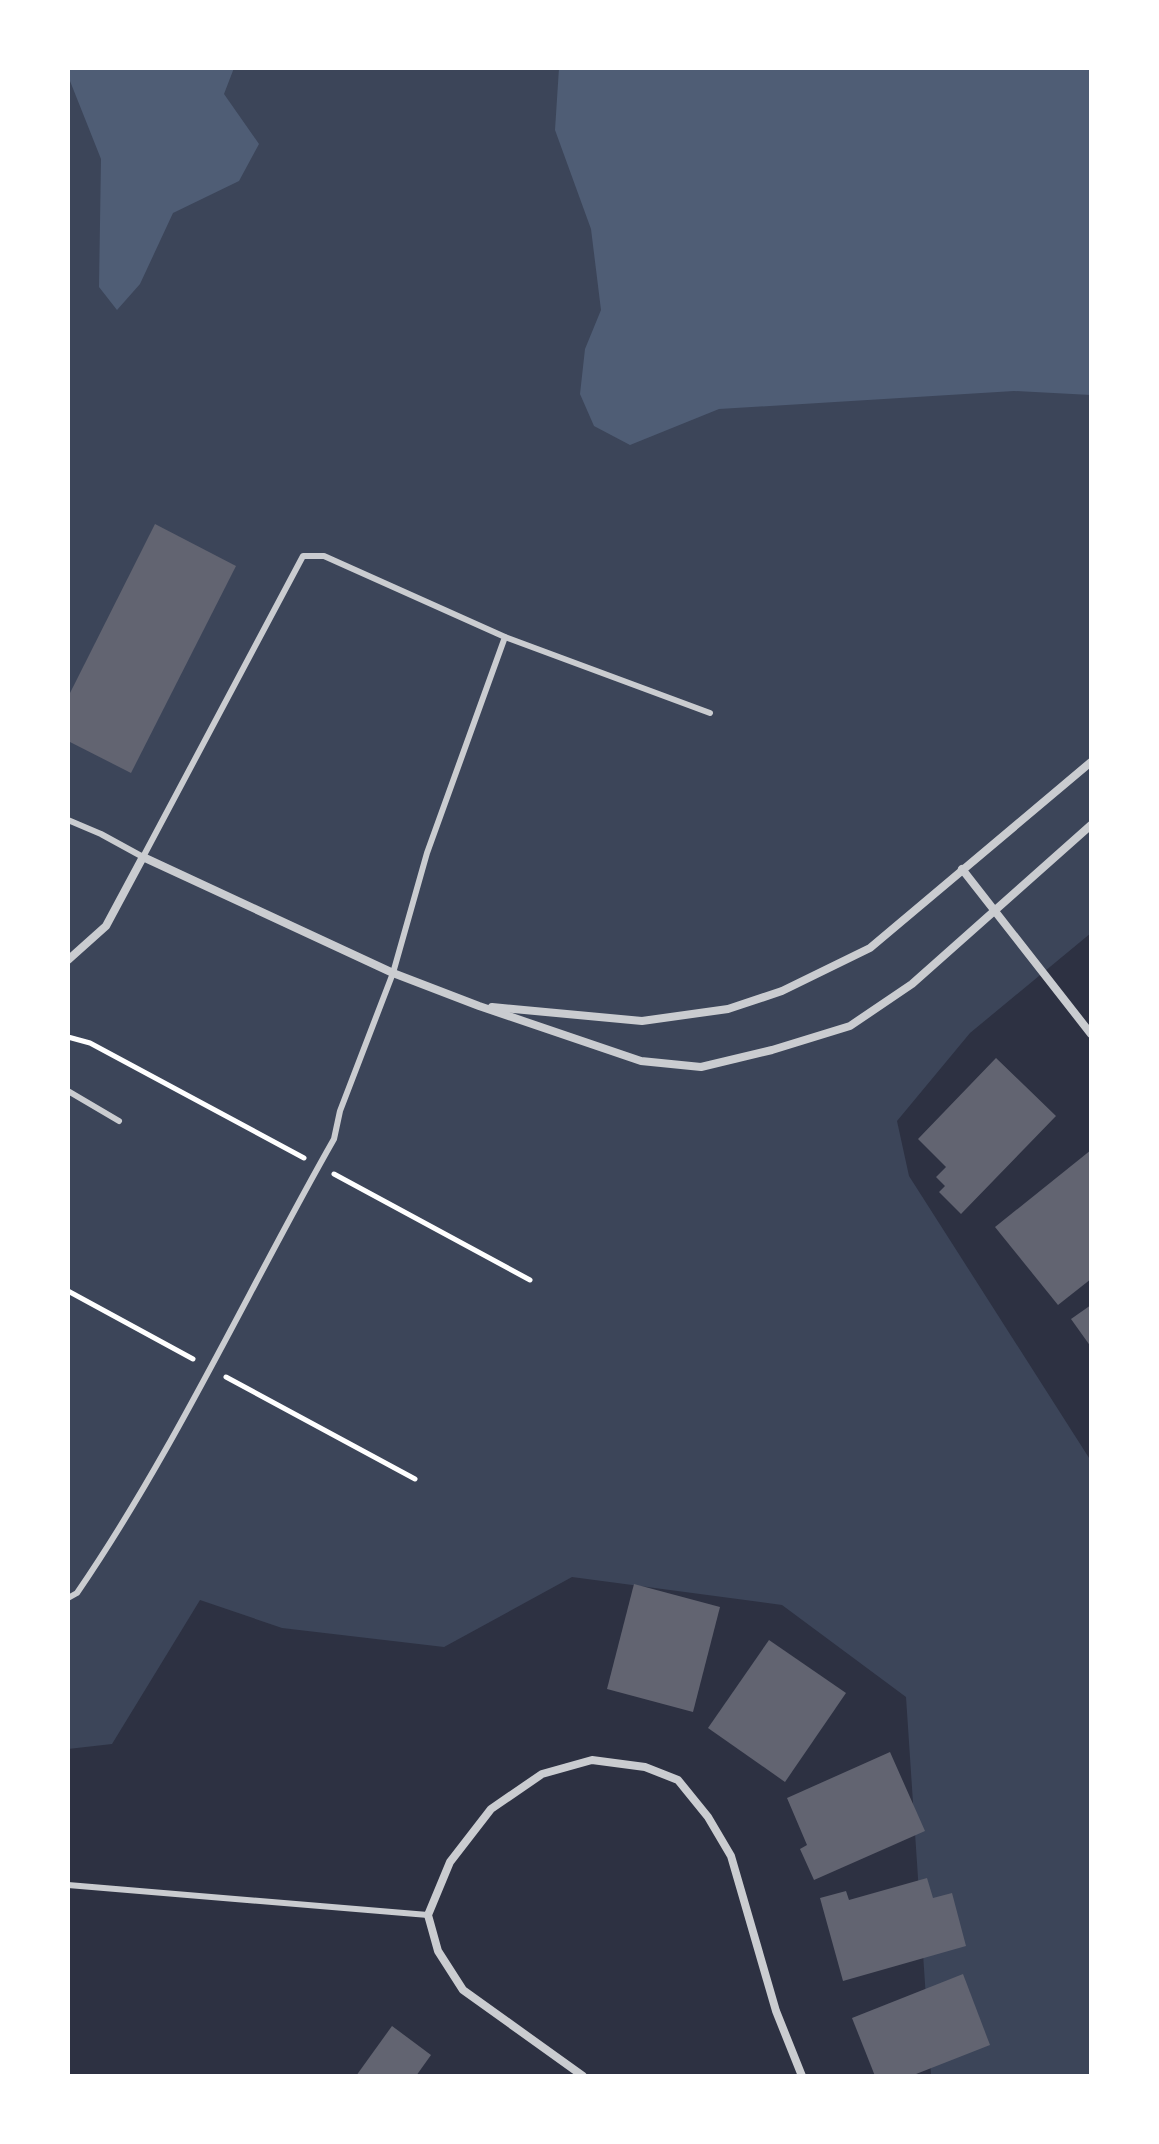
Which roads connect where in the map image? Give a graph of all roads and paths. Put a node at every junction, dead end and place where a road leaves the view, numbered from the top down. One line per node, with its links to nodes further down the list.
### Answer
1 (505, 637): 2 (lane); 6 (lane); 10 (lane)
2 (710, 713)
3 (1091, 762): 7 (street)
4 (68, 820): 6 (lane)
5 (1091, 825): 8 (street)
6 (143, 857): 9 (street); 10 (street)
7 (962, 869): 8 (street); 11 (street)
8 (995, 911): 11 (street); 12 (street)
9 (68, 960)
10 (393, 973): 11 (street); 16 (lane)
11 (479, 1006)
12 (1091, 1034)
13 (68, 1091): 14 (lane)
14 (119, 1121)
15 (68, 1291): 16 (path)
16 (209, 1367): 17 (path); 18 (lane)
17 (415, 1479)
18 (68, 1598)
19 (68, 1885): 20 (lane)
20 (428, 1915): 21 (street); 22 (street)
21 (583, 2076)
22 (802, 2076)

